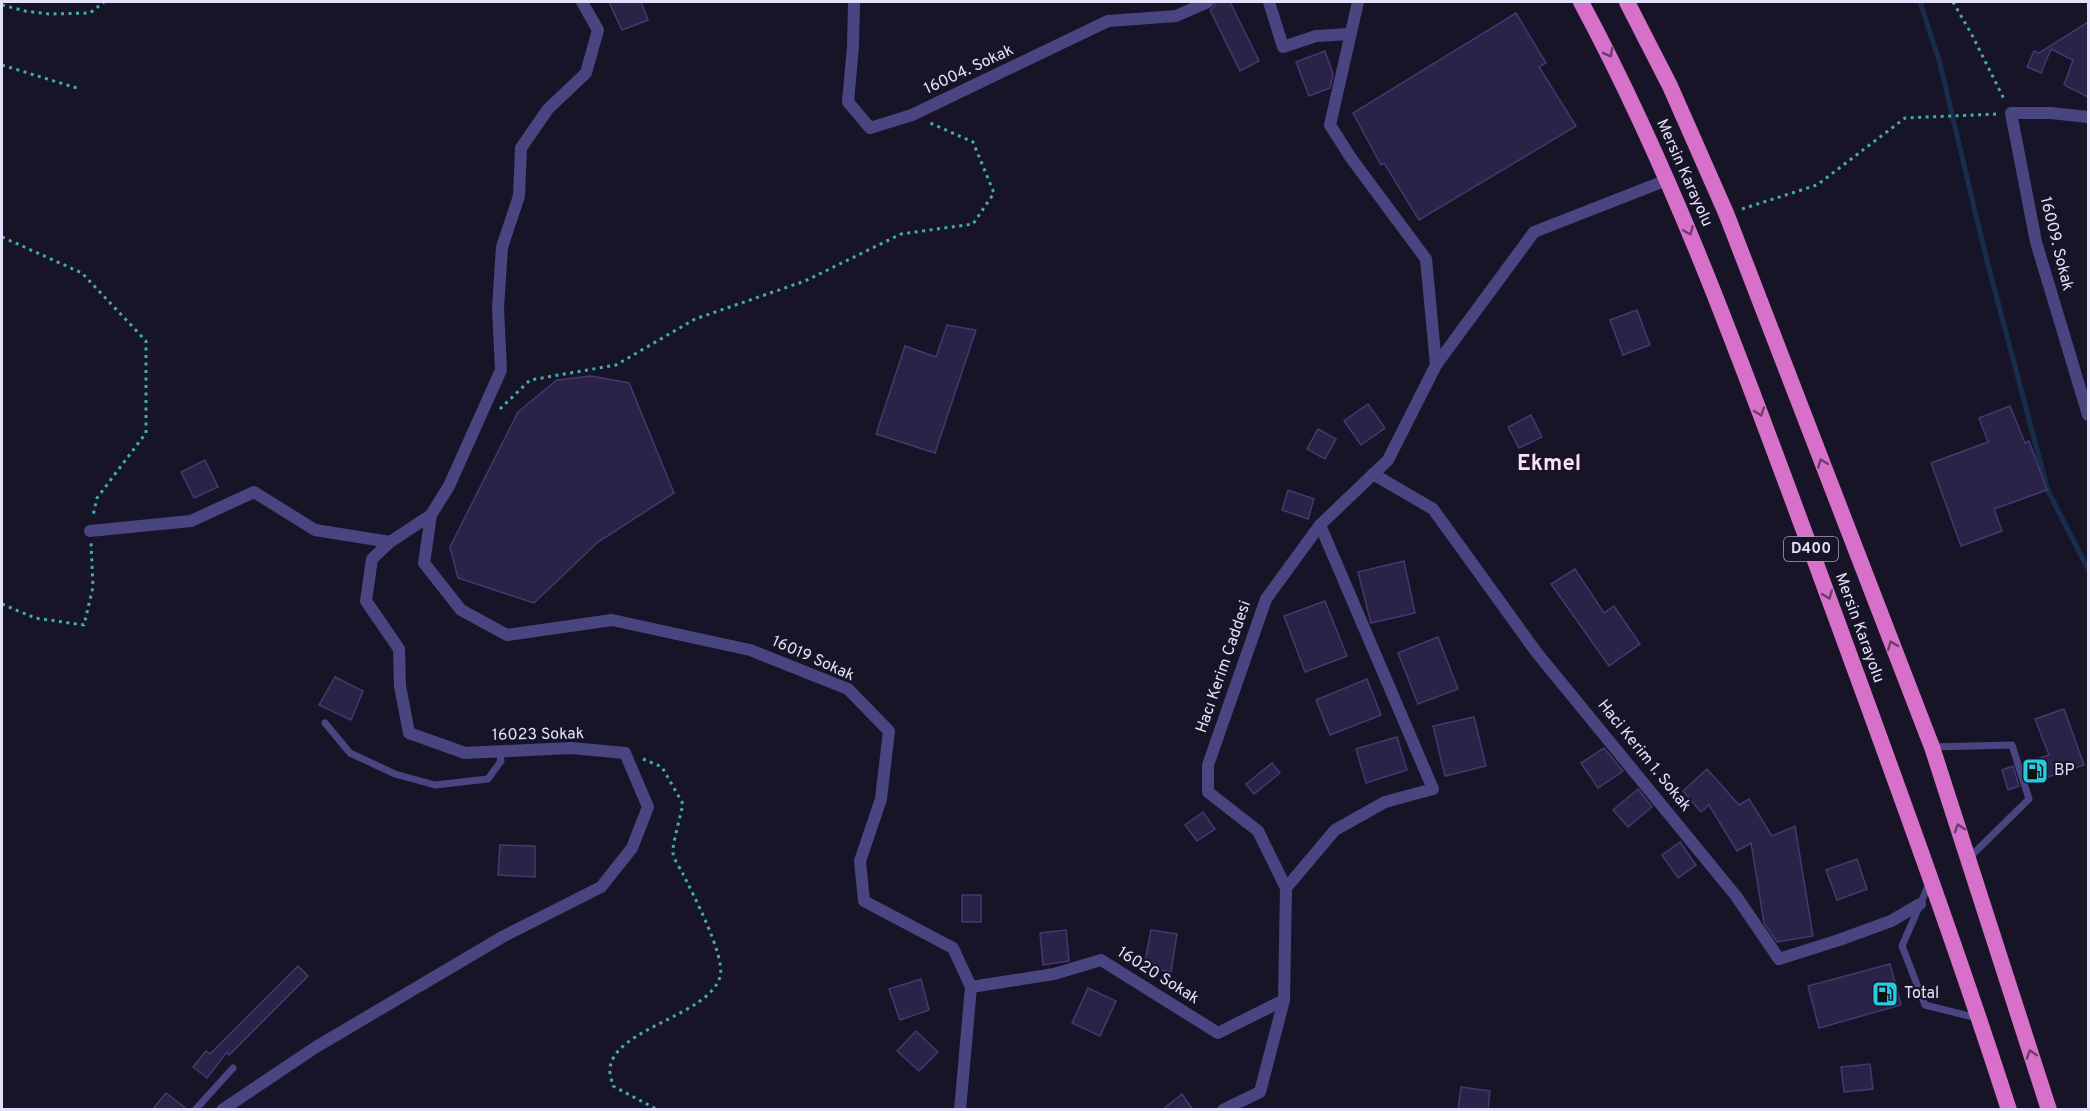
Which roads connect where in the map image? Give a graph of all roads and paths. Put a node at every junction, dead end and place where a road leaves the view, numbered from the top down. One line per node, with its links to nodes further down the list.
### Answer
1 (104, 2): 10 (path)
2 (582, 2): 24 (street)
3 (854, 2): 15 (street, 16004. Sokak)
4 (1208, 2): 15 (street, 16004. Sokak)
5 (1269, 2): 11 (street)
6 (1358, 2): 11 (street)
7 (1581, 2): 17 (highway, Mersin Karayolu / D400, one-way to 17)
8 (1628, 2): 18 (highway, Mersin Karayolu / D400)
9 (1953, 2): 14 (path)
10 (2, 4)
11 (1349, 34): 20 (street)
12 (2, 64): 13 (path)
13 (80, 89)
14 (2011, 113): 16 (street); 18 (path); 22 (street, 16009. Sokak)
15 (912, 115): 21 (path)
16 (2088, 117)
17 (1667, 180): 20 (street, Hacı Kerim Caddesi); 34 (highway, Mersin Karayolu / D400, one-way to 34)
18 (1726, 213): 30 (highway, Mersin Karayolu / D400, one-way to 18)
19 (2, 237): 26 (path)
20 (1436, 365): 23 (street, Hacı Kerim Caddesi)
21 (495, 414)
22 (2088, 415)
23 (1373, 474): 25 (street, Hacı Kerim Caddesi); 36 (street, Haci Kerim 1. Sokak)
24 (431, 515): 27 (street, 16023 Sokak); 37 (street, 16019 Sokak)
25 (1320, 525): 35 (street, Hacı Kerim Caddesi); 35 (street)
26 (90, 531): 27 (street); 28 (path)
27 (390, 542): 31 (street, 16023 Sokak)
28 (2, 604)
29 (326, 723): 31 (lane)
30 (1932, 747): 33 (highway, Mersin Karayolu / D400, one-way to 30); 33 (lane)
31 (500, 751): 32 (street, 16023 Sokak)
32 (625, 753): 42 (street); 43 (path)
33 (1969, 858): 47 (highway, Mersin Karayolu / D400, one-way to 33)
34 (1931, 878): 36 (lane); 39 (highway, Mersin Karayolu / D400)
35 (1286, 888): 38 (street, Hacı Kerim Caddesi)
36 (1920, 904): 39 (lane)
37 (971, 987): 38 (street, 16020 Sokak); 44 (street, 16019 Sokak)
38 (1284, 1000): 45 (street, Hacı Kerim Caddesi)
39 (1980, 1018): 46 (highway, Mersin Karayolu / D400)
40 (233, 1068): 41 (lane)
41 (195, 1110)
42 (222, 1110)
43 (658, 1110)
44 (960, 1110)
45 (1223, 1110)
46 (2009, 1110)
47 (2049, 1110)

